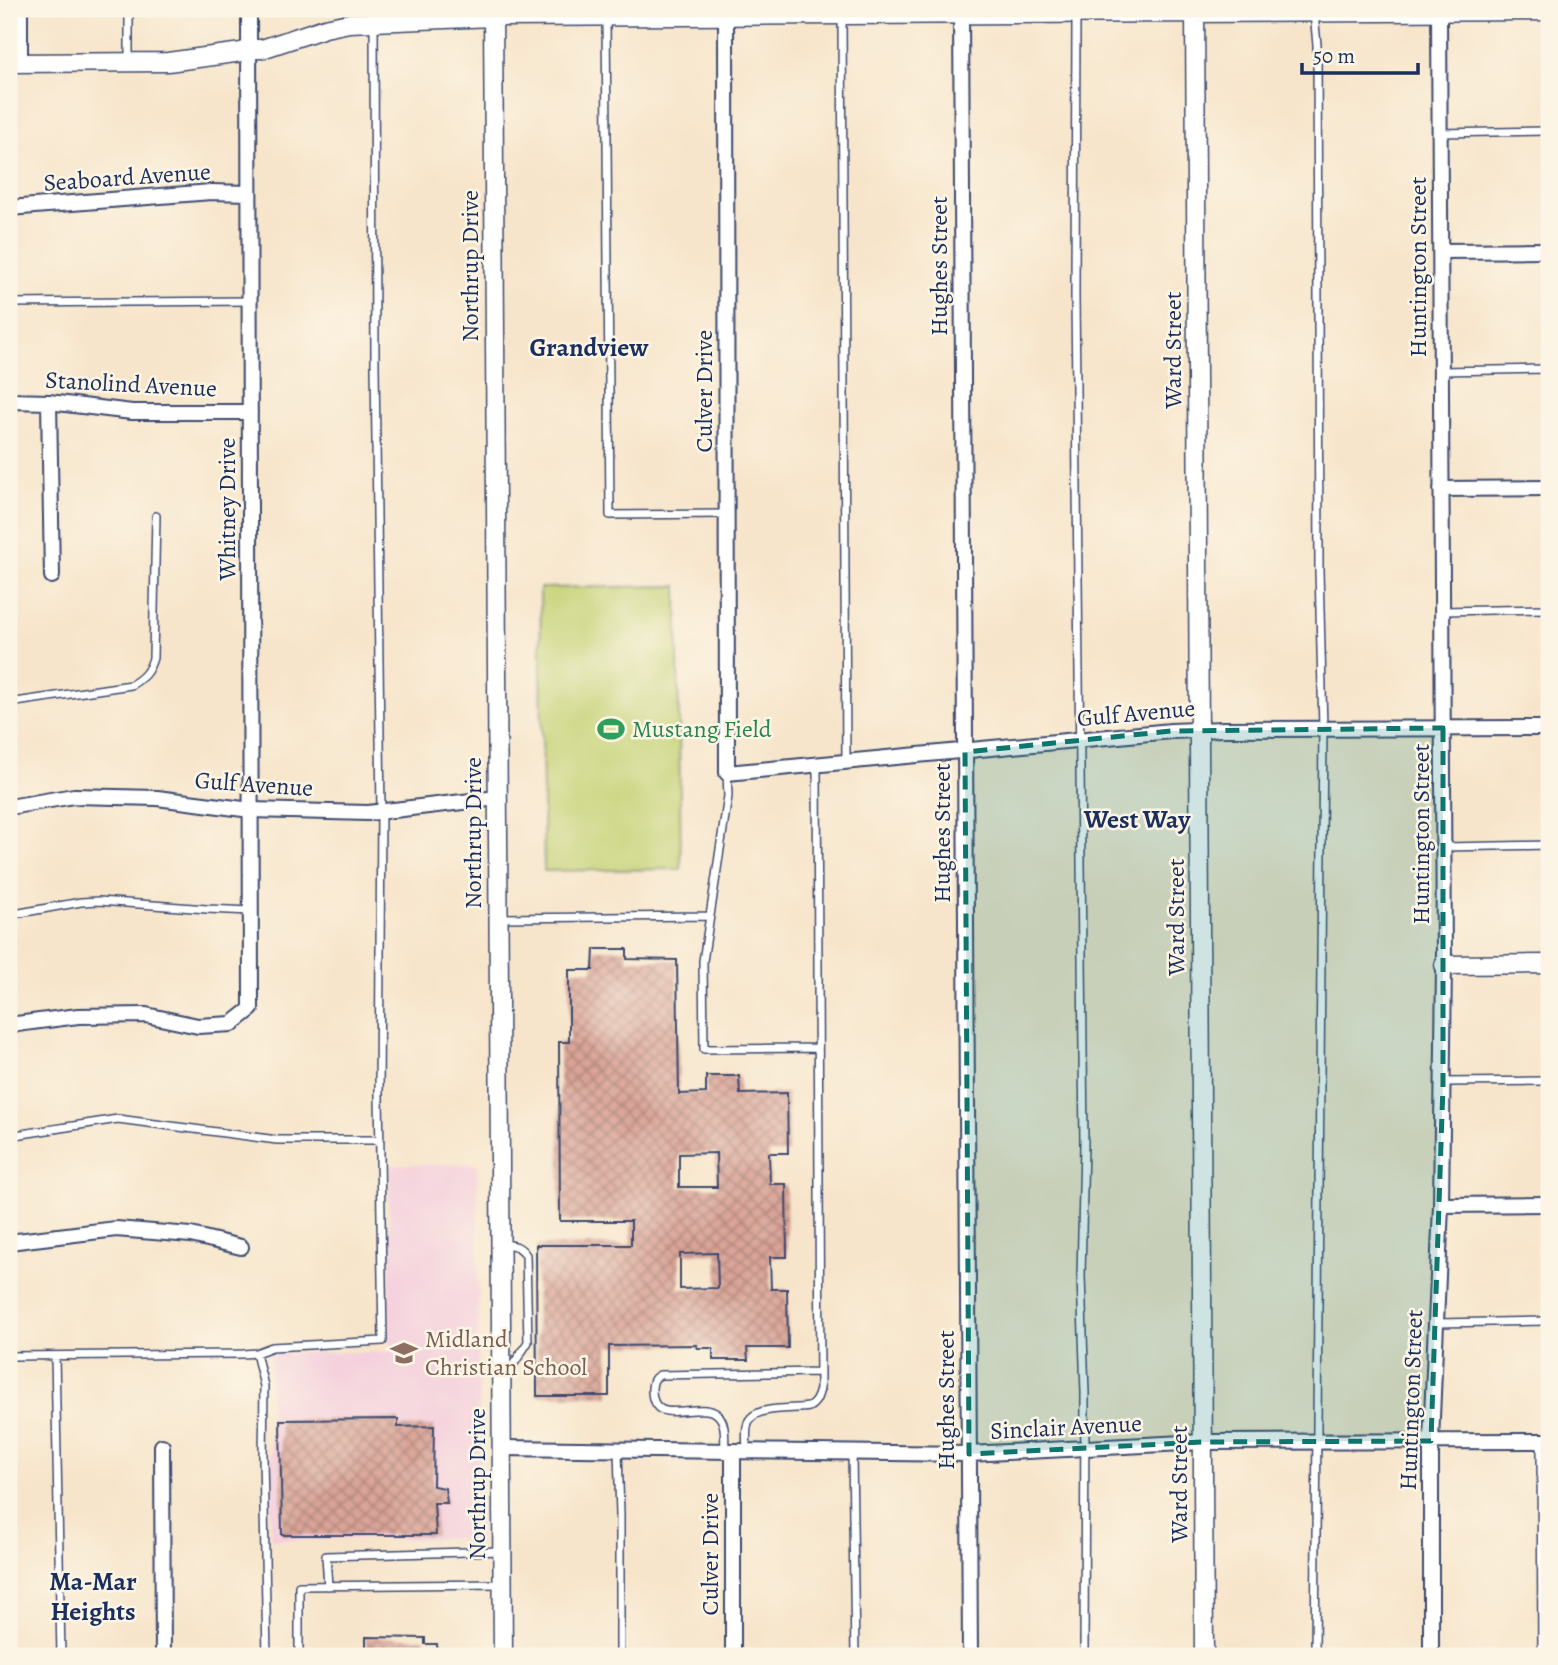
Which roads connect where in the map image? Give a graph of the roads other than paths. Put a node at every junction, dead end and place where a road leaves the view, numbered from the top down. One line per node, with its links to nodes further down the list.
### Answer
1 (20, 9): 16 (street)
2 (129, 9): 17 (lane)
3 (249, 9): 15 (street, Whitney Drive)
4 (1076, 11): 5 (street); 9 (street); 43 (lane)
5 (1195, 11): 13 (street); 42 (street, Ward Street)
6 (1549, 11): 10 (street)
7 (726, 12): 8 (street); 12 (street); 33 (street, Culver Drive)
8 (842, 12): 9 (street); 45 (lane)
9 (961, 12): 44 (street, Hughes Street)
10 (1439, 12): 13 (street); 19 (street, Huntington Street)
11 (493, 13): 12 (street); 14 (street); 48 (street, Northrup Drive)
12 (606, 13): 33 (lane)
13 (1314, 13): 39 (lane)
14 (374, 15): 15 (street); 51 (lane)
15 (249, 49): 17 (street); 20 (street, Whitney Drive)
16 (15, 63): 17 (street)
17 (129, 63)
18 (1549, 131): 19 (lane)
19 (1440, 133): 23 (street, Huntington Street)
20 (249, 193): 21 (street, Seaboard Avenue); 24 (street, Whitney Drive)
21 (9, 208)
22 (1549, 250): 23 (street)
23 (1441, 251): 27 (street, Huntington Street)
24 (250, 301): 25 (lane); 30 (street, Whitney Drive)
25 (9, 303)
26 (1549, 369): 27 (lane)
27 (1441, 371): 32 (street, Huntington Street)
28 (9, 401): 29 (street, Stanolind Avenue)
29 (49, 402): 30 (street, Stanolind Avenue); 35 (street)
30 (250, 412): 50 (street, Whitney Drive)
31 (1549, 488): 32 (street)
32 (1441, 489): 37 (street, Huntington Street)
33 (727, 514): 47 (street, Culver Drive)
34 (156, 516): 38 (lane)
35 (51, 576)
36 (1549, 609): 37 (lane)
37 (1442, 611): 40 (street, Huntington Street)
38 (9, 703)
39 (1323, 728): 40 (street, Gulf Avenue); 42 (street, Gulf Avenue); 81 (lane)
40 (1443, 728): 41 (street, Gulf Avenue); 53 (street, Huntington Street)
41 (1549, 728)
42 (1199, 731): 43 (street, Gulf Avenue); 80 (street, Ward Street)
43 (1080, 741): 44 (street, Gulf Avenue); 84 (lane)
44 (965, 752): 45 (street, Gulf Avenue); 88 (street, Hughes Street)
45 (846, 763): 46 (street, Gulf Avenue)
46 (817, 765): 47 (street, Gulf Avenue); 61 (lane)
47 (727, 773): 56 (lane)
48 (497, 798): 51 (street, Gulf Avenue); 57 (street, Northrup Drive)
49 (9, 807): 50 (street, Gulf Avenue)
50 (251, 810): 51 (street, Gulf Avenue); 54 (street, Whitney Drive)
51 (381, 811): 65 (lane)
52 (1549, 845): 53 (lane)
53 (1444, 847): 59 (street, Huntington Street)
54 (251, 911): 55 (lane); 60 (street, Whitney Drive)
55 (9, 915)
56 (710, 916): 57 (lane); 61 (lane)
57 (498, 918): 69 (street, Northrup Drive)
58 (1549, 964): 59 (street)
59 (1444, 965): 63 (street, Huntington Street)
60 (9, 1025)
61 (818, 1048): 76 (lane)
62 (1549, 1081): 63 (lane)
63 (1443, 1082): 67 (street, Huntington Street)
64 (9, 1136): 65 (lane)
65 (379, 1140): 73 (lane)
66 (1549, 1204): 67 (street)
67 (1441, 1205): 72 (street, Huntington Street)
68 (9, 1242): 70 (street)
69 (500, 1244): 77 (street, Northrup Drive); 77 (lane)
70 (241, 1247)
71 (1549, 1321): 72 (lane)
72 (1436, 1323): 78 (street, Huntington Street)
73 (256, 1353): 75 (lane); 94 (lane)
74 (9, 1356): 75 (lane)
75 (55, 1356): 92 (lane)
76 (819, 1372): 86 (lane); 86 (lane)
77 (501, 1382): 83 (street, Northrup Drive)
78 (1431, 1441): 79 (street, Sinclair Avenue); 81 (street, Sinclair Avenue); 104 (street, Huntington Street)
79 (1545, 1441): 105 (lane)
80 (1203, 1442): 81 (street, Sinclair Avenue); 84 (street, Sinclair Avenue); 102 (street, Ward Street)
81 (1317, 1442): 103 (lane)
82 (162, 1446): 93 (street)
83 (502, 1448): 85 (street, Sinclair Avenue); 89 (street, Northrup Drive)
84 (1084, 1449): 88 (street, Sinclair Avenue); 101 (lane)
85 (618, 1450): 86 (street, Sinclair Avenue); 97 (lane)
86 (735, 1451): 87 (street, Sinclair Avenue); 98 (street, Culver Drive)
87 (852, 1453): 88 (street, Sinclair Avenue); 99 (lane)
88 (969, 1454): 100 (street, Hughes Street)
89 (502, 1551): 90 (street, Northrup Drive); 91 (lane)
90 (502, 1584): 91 (lane); 96 (street, Northrup Drive)
91 (328, 1586): 95 (lane)
92 (61, 1656)
93 (163, 1656)
94 (267, 1656)
95 (299, 1656)
96 (503, 1656)
97 (620, 1656)
98 (733, 1656)
99 (855, 1656)
100 (970, 1656)
101 (1084, 1656)
102 (1204, 1656)
103 (1315, 1656)
104 (1431, 1656)
105 (1542, 1656)

